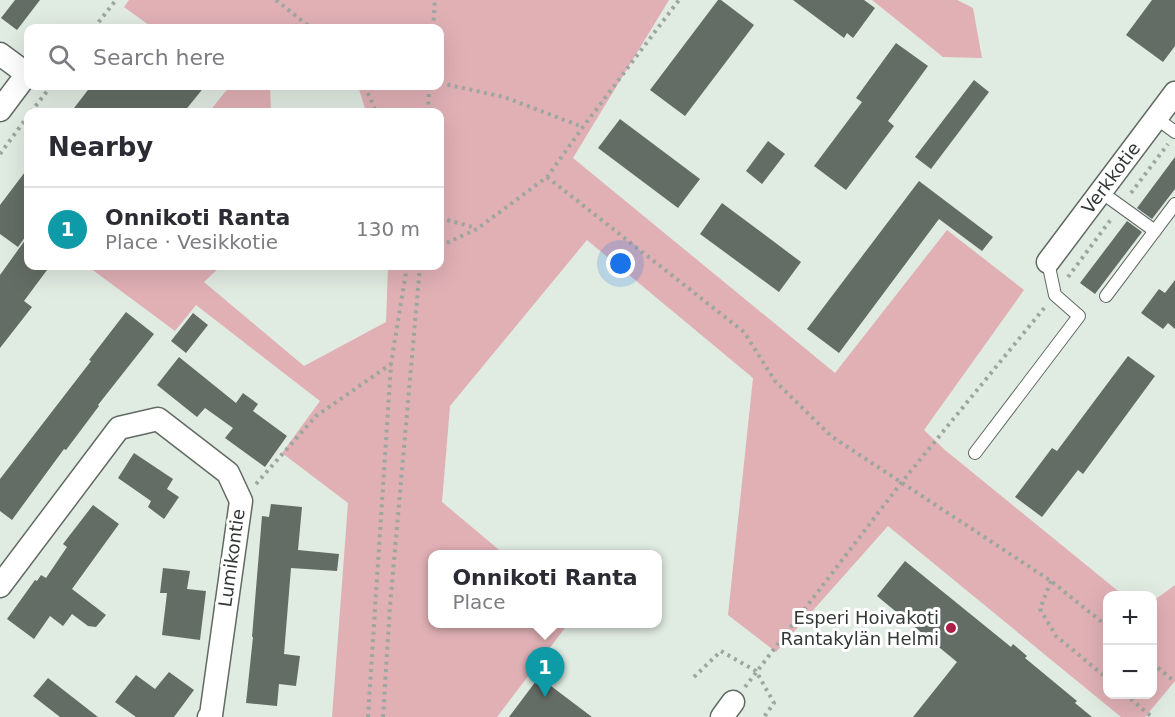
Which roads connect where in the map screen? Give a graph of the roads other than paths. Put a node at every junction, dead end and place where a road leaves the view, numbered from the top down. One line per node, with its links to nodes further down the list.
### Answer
1 (0, 54): 2 (street)
2 (24, 72)
3 (24, 78): 5 (street)
4 (1175, 93): 6 (street, Verkkotie)
5 (0, 110)
6 (1156, 118): 7 (lane); 8 (street, Verkkotie)
7 (1175, 132)
8 (1101, 192): 10 (lane); 11 (street, Verkkotie)
9 (1175, 204): 10 (lane)
10 (1155, 231): 12 (lane)
11 (1048, 262): 13 (lane)
12 (1106, 296)
13 (975, 453)
14 (0, 586): 15 (street, Lumikontie)
15 (209, 717)

